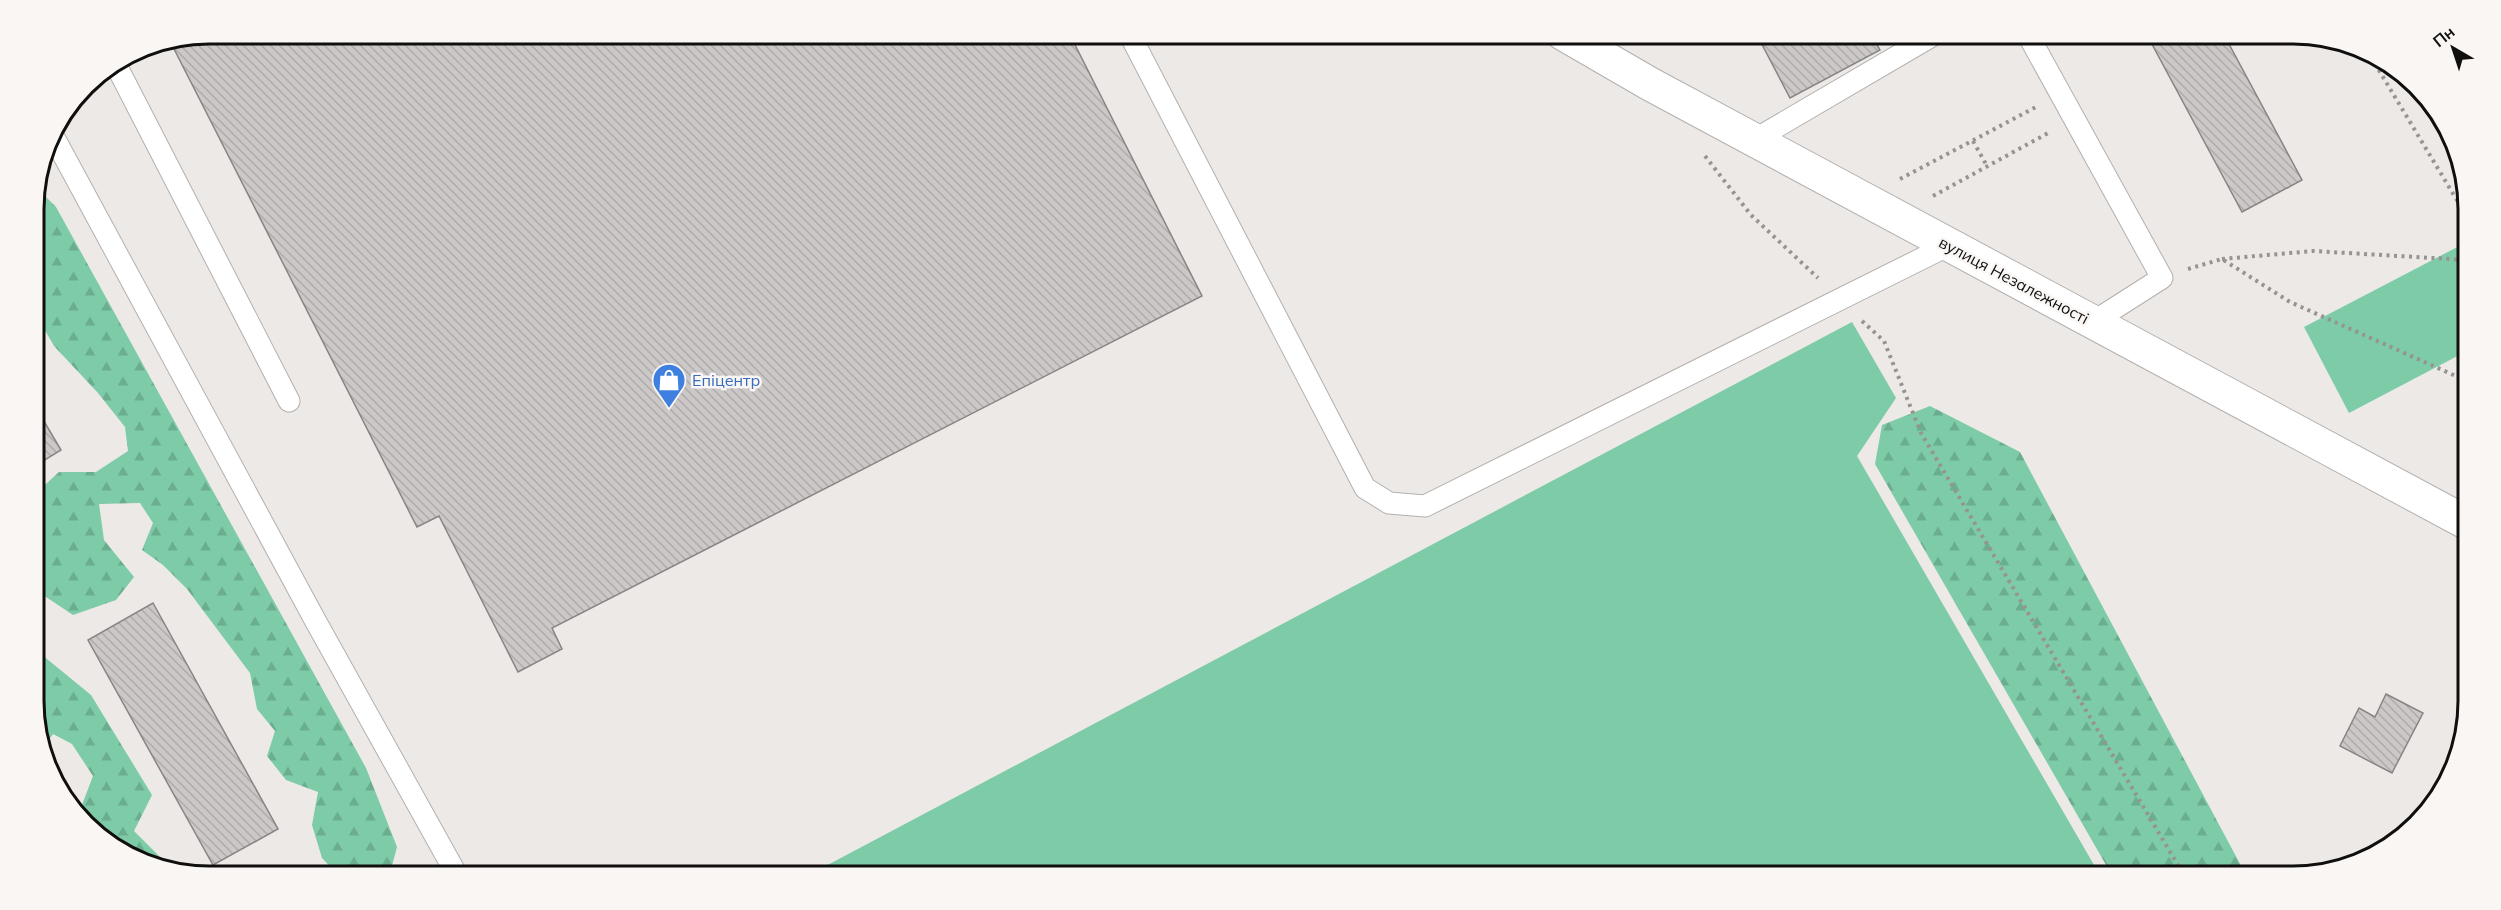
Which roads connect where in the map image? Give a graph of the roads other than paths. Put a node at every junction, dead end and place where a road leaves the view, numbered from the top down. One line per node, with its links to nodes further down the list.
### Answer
1 (1136, 44): 8 (lane)
2 (1582, 44): 6 (street, вулиця Незалежності)
3 (1918, 44): 6 (lane)
4 (2033, 44): 9 (lane)
5 (119, 70): 10 (lane)
6 (1754, 140): 8 (street, вулиця Незалежності)
7 (57, 143): 12 (lane)
8 (1949, 245): 9 (street, вулиця Незалежності)
9 (2092, 322): 11 (street, вулиця Незалежності)
10 (289, 401)
11 (2458, 518)
12 (452, 866)

